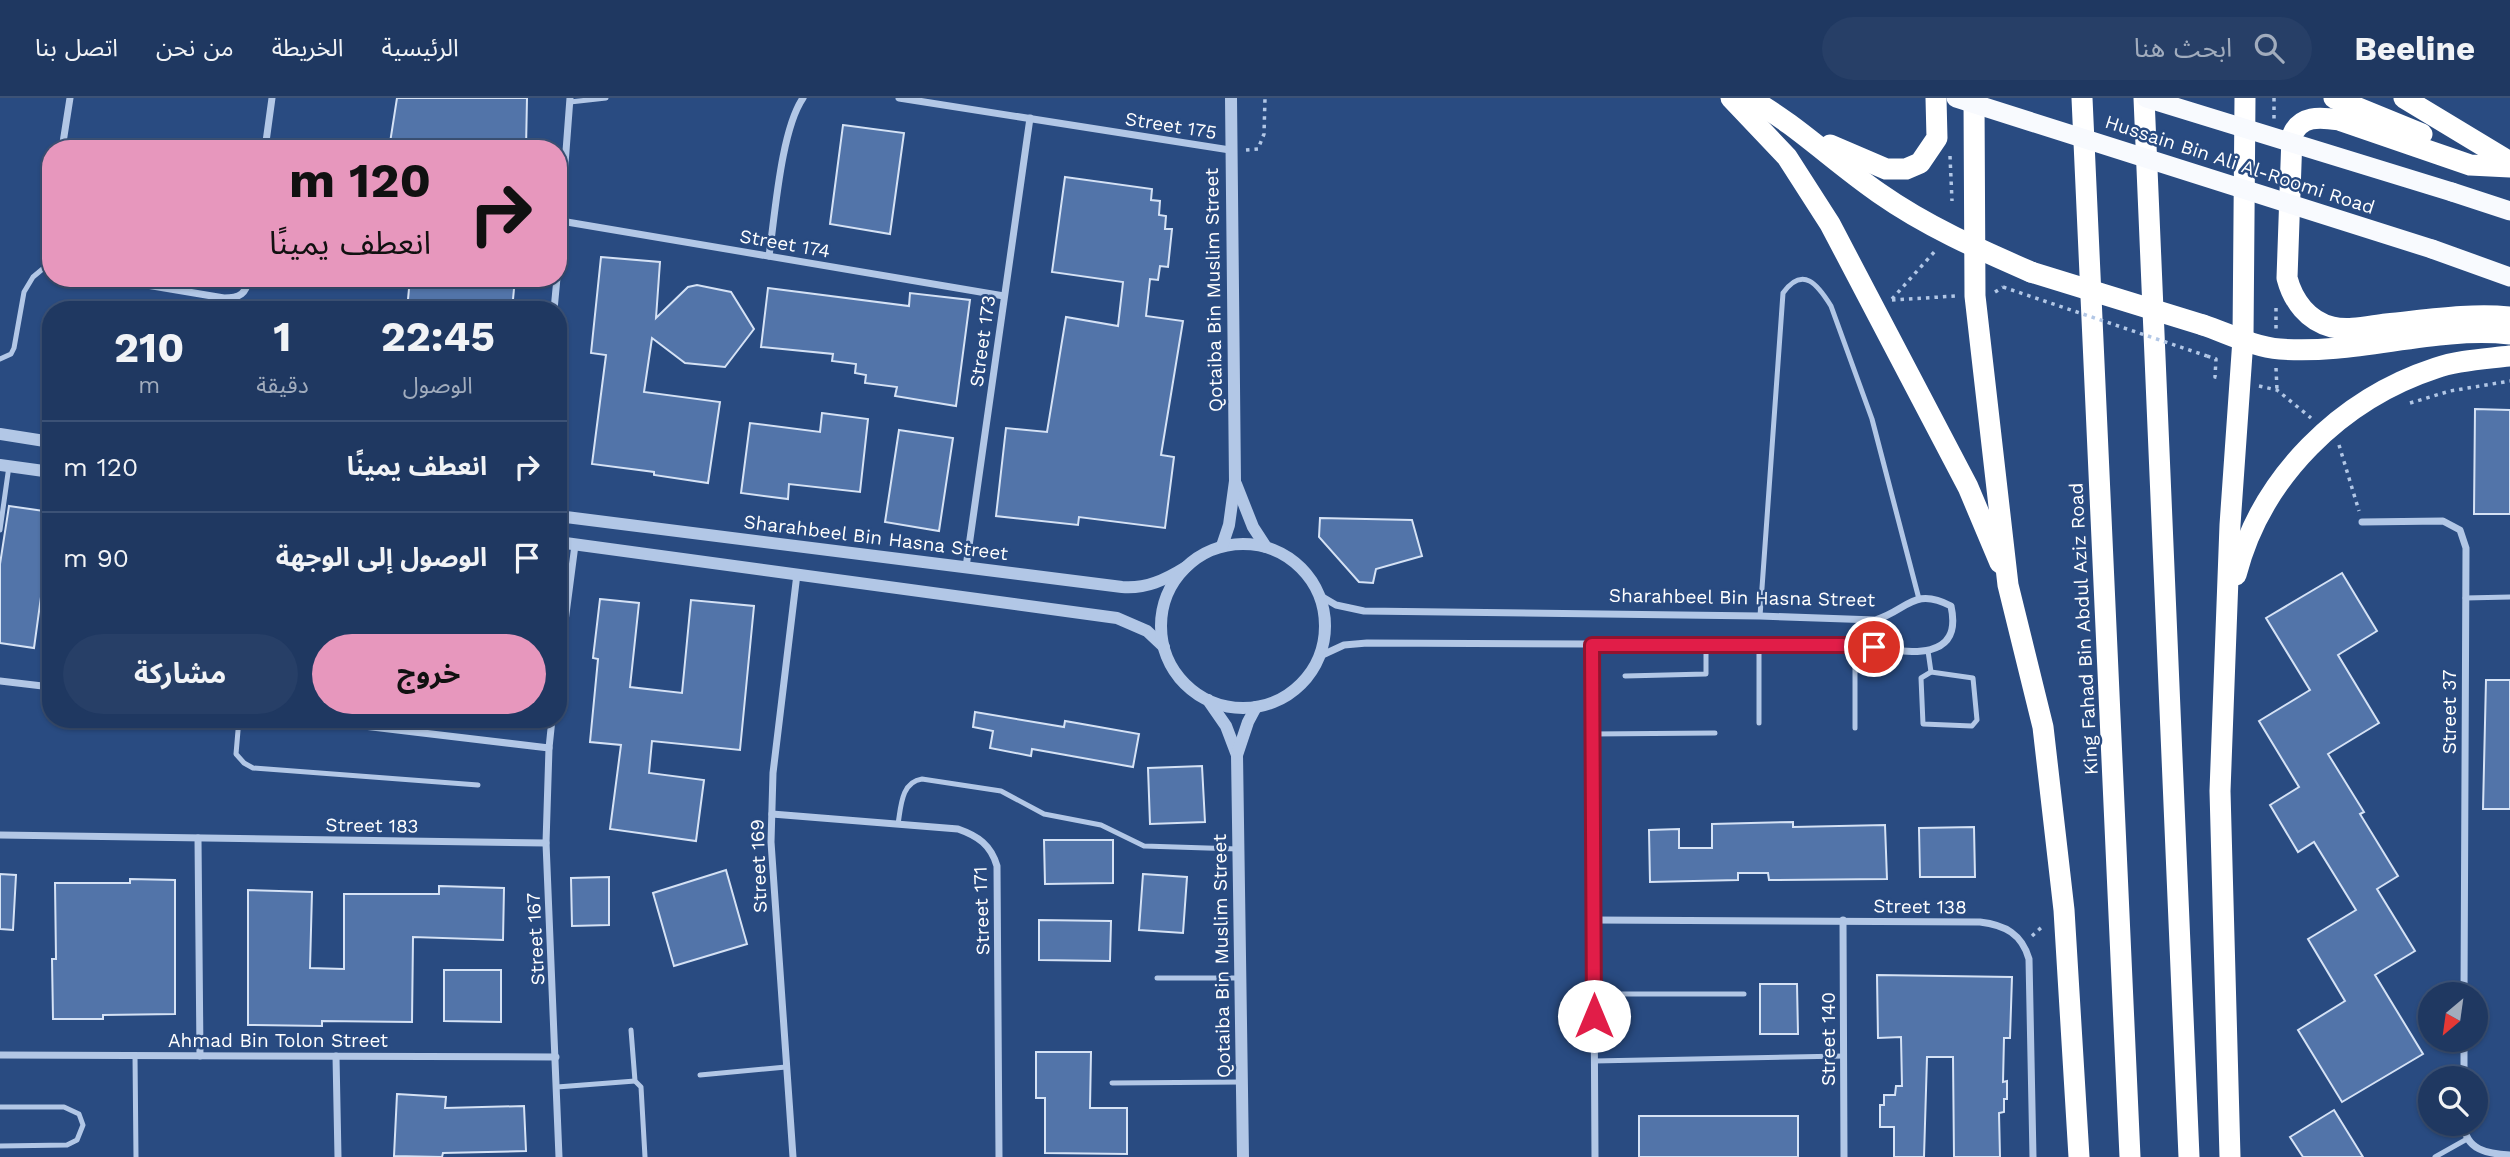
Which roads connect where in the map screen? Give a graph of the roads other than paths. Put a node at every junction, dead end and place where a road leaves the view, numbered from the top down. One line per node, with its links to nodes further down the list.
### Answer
1 (70, 98): 20 (street)
2 (272, 98): 21 (street)
3 (606, 98): 17 (lane)
4 (803, 98): 28 (street)
5 (899, 98): 18 (street, Street 175)
6 (1231, 98): 23 (street, Qotaiba Bin Muslim Street)
7 (1731, 98): 54 (highway)
8 (1748, 98): 19 (highway)
9 (1936, 98): 19 (highway)
10 (1955, 98): 30 (highway, Hussain Bin Ali Al-Roomi Road, bridge)
11 (1974, 98): 27 (highway)
12 (2082, 98): 128 (highway, King Fahad Bin Abdul Aziz Road)
13 (2145, 98): 25 (highway, Hussain Bin Ali Al-Roomi Road, bridge); 129 (highway)
14 (2245, 98): 36 (highway)
15 (2334, 98): 24 (highway)
16 (2404, 98): 24 (highway)
17 (570, 100): 22 (street)
18 (1030, 118): 23 (street, Street 175); 33 (street, Street 173)
19 (1805, 135): 27 (highway)
20 (63, 140)
21 (266, 140)
22 (567, 140)
23 (1230, 150): 43 (street, Qotaiba Bin Muslim Street)
24 (2510, 164): 34 (highway)
25 (2510, 211)
26 (567, 222): 28 (street, Street 174)
27 (1973, 247): 36 (highway, bridge); 54 (highway)
28 (769, 256): 33 (street, Street 174)
29 (42, 268): 38 (lane)
30 (2510, 277)
31 (159, 287): 32 (street)
32 (246, 287)
33 (1004, 296): 51 (street, Street 173)
34 (2510, 317)
35 (2510, 334): 36 (highway)
36 (2243, 339): 67 (highway)
37 (2510, 356): 67 (highway)
38 (0, 359)
39 (0, 434): 40 (street)
40 (42, 441)
41 (4, 466): 42 (street); 46 (lane)
42 (42, 471)
43 (1235, 481): 49 (street, Qotaiba Bin Muslim Street); 50 (street, Qotaiba Bin Muslim Street)
44 (567, 517): 51 (street, Sharahbeel Bin Hasna Street)
45 (2362, 522): 57 (street, Street 37)
46 (0, 530)
47 (567, 543): 48 (street)
48 (575, 544): 53 (street); 59 (street)
49 (1222, 546): 50 (street); 52 (street)
50 (1266, 547): 55 (street)
51 (966, 567): 52 (street, Sharahbeel Bin Hasna Street)
52 (1186, 567): 65 (street)
53 (797, 574): 65 (street); 85 (street, Street 169)
54 (2008, 585): 127 (highway)
55 (1319, 595): 60 (street, Sharahbeel Bin Hasna Street); 68 (street)
56 (2510, 597): 57 (lane)
57 (2465, 598): 95 (street, Street 37)
58 (1919, 599): 60 (street, Sharahbeel Bin Hasna Street); 60 (lane); 66 (street)
59 (567, 606)
60 (1760, 616)
61 (1592, 645): 62 (street); 68 (street); 81 (street)
62 (1706, 645): 63 (street); 70 (lane)
63 (1759, 645): 64 (street); 75 (lane)
64 (1855, 645): 66 (street); 79 (lane)
65 (1164, 647): 73 (street)
66 (1928, 651): 69 (lane)
67 (2225, 653): 130 (highway)
68 (1318, 657): 74 (street)
69 (1931, 672): 69 (lane)
70 (1625, 676)
71 (0, 681): 72 (street)
72 (42, 686)
73 (1209, 700): 74 (street); 83 (street, Qotaiba Bin Muslim Street)
74 (1256, 707): 83 (street, Qotaiba Bin Muslim Street)
75 (1759, 723)
76 (238, 728): 84 (lane)
77 (381, 728): 82 (street)
78 (551, 728): 82 (street, Street 167)
79 (1855, 728)
80 (1715, 733): 81 (lane)
81 (1592, 734): 91 (street)
82 (549, 748): 89 (street, Street 167)
83 (1237, 755): 90 (street, Qotaiba Bin Muslim Street)
84 (478, 785)
85 (772, 814): 86 (street, Street 171); 106 (street, Street 169)
86 (898, 824): 90 (lane); 122 (street, Street 171)
87 (0, 835): 88 (street, Street 183)
88 (198, 838): 89 (street, Street 183); 101 (street)
89 (546, 844): 104 (street, Street 167)
90 (1238, 849): 94 (street, Qotaiba Bin Muslim Street)
91 (1594, 920): 92 (street, Street 138); 96 (street)
92 (1843, 920): 103 (street, Street 140); 126 (street, Street 138)
93 (1157, 978): 94 (lane)
94 (1240, 978): 109 (street, Qotaiba Bin Muslim Street)
95 (2464, 982)
96 (1594, 994): 97 (lane); 105 (street)
97 (1744, 994)
98 (631, 1030): 108 (lane)
99 (0, 1055): 100 (street, Ahmad Bin Tolon Street)
100 (135, 1055): 101 (street, Ahmad Bin Tolon Street); 117 (lane)
101 (200, 1056): 102 (street, Ahmad Bin Tolon Street)
102 (336, 1056): 104 (street, Ahmad Bin Tolon Street); 118 (street)
103 (1844, 1056): 105 (lane); 125 (street, Street 140)
104 (556, 1057): 111 (street, Street 167)
105 (1594, 1061): 124 (street)
106 (786, 1068): 107 (lane); 121 (street, Street 169)
107 (700, 1075)
108 (635, 1081): 111 (lane); 120 (lane)
109 (1242, 1082): 110 (lane); 123 (street, Qotaiba Bin Muslim Street)
110 (1112, 1083)
111 (557, 1087): 119 (street, Street 167)
112 (0, 1107): 115 (lane)
113 (2467, 1136): 114 (street)
114 (2468, 1139): 116 (street); 131 (lane)
115 (0, 1146)
116 (2510, 1155)
117 (136, 1157)
118 (338, 1157)
119 (559, 1157)
120 (645, 1157)
121 (793, 1157)
122 (999, 1157)
123 (1243, 1157)
124 (1595, 1157)
125 (1844, 1157)
126 (2033, 1157)
127 (2079, 1157)
128 (2130, 1157)
129 (2189, 1157)
130 (2230, 1157)
131 (2435, 1157)

